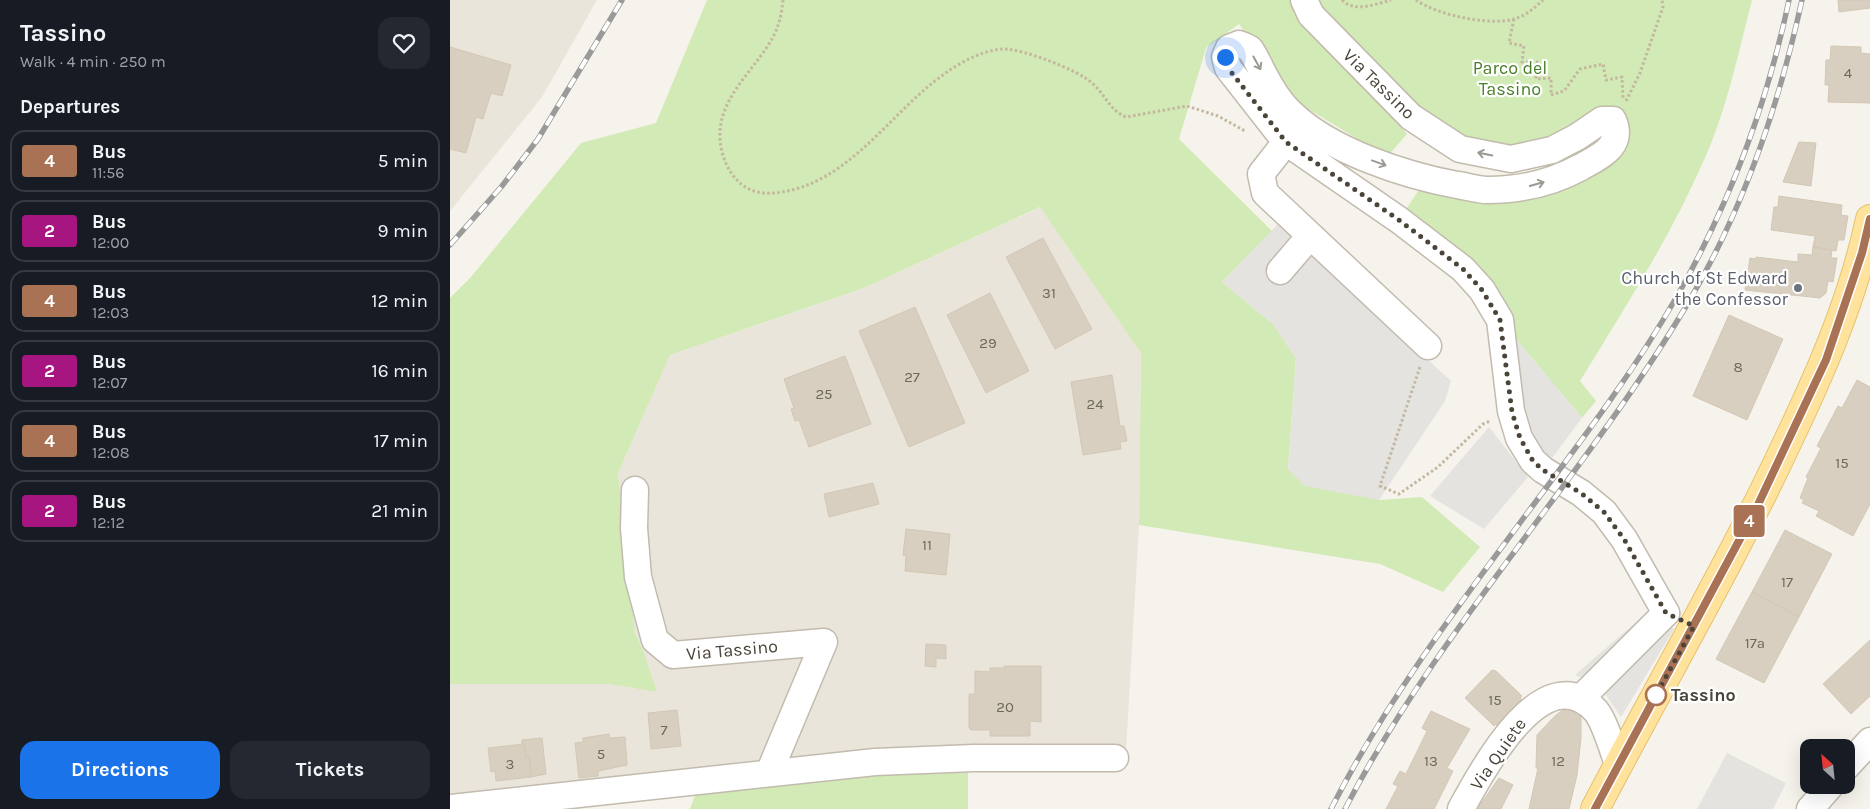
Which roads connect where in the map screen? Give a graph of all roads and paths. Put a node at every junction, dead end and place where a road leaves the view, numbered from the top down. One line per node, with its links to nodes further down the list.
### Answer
1 (783, 0): 11 (path)
2 (1304, 0): 11 (street, Via Tassino, one-way to 2)
3 (1342, 0): 4 (path)
4 (1391, 0)
5 (1416, 0): 8 (path)
6 (1543, 0): 8 (path)
7 (1662, 0): 10 (path)
8 (1514, 19): 9 (path)
9 (1624, 93)
10 (1624, 104)
11 (1286, 142): 13 (street); 16 (street, Via Tassino)
12 (1870, 219): 19 (main road)
13 (1310, 236): 14 (street); 15 (street)
14 (1280, 271)
15 (1428, 346): 16 (path)
16 (1512, 412): 18 (street, Via Tassino)
17 (634, 490): 25 (street, Via Tassino)
18 (1666, 613): 19 (street); 20 (street)
19 (1694, 626): 24 (main road)
20 (1582, 698): 24 (street); 28 (street, Via Quiete)
21 (1870, 741): 22 (street)
22 (1855, 757)
23 (1115, 758): 25 (street)
24 (1618, 764): 29 (main road)
25 (769, 773): 27 (street)
26 (1822, 794): 30 (street)
27 (450, 808)
28 (1461, 809)
29 (1595, 809)
30 (1810, 809)

